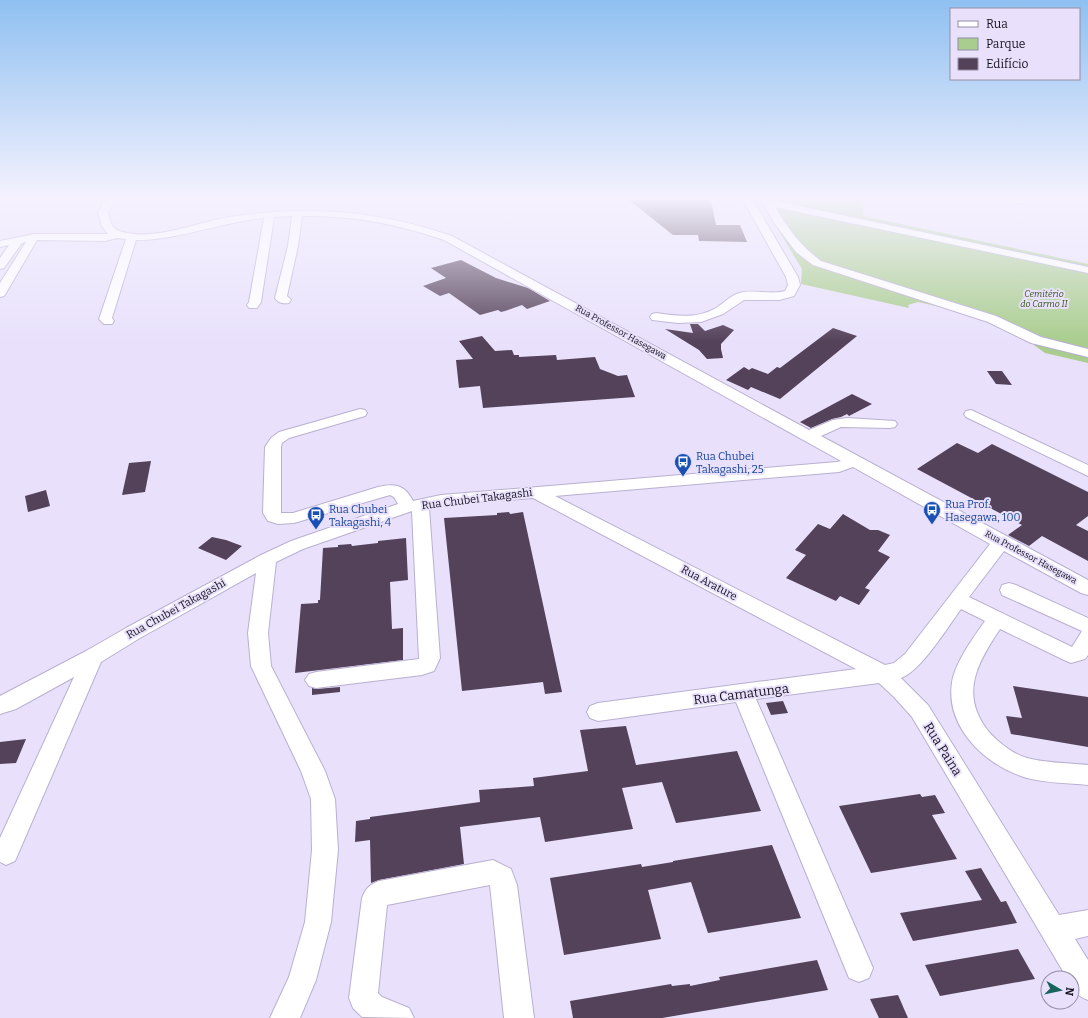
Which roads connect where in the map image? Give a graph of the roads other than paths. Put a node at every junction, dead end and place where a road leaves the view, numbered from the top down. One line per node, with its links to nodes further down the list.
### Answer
1 (13, 248): 10 (street)
2 (28, 248): 12 (street)
3 (127, 248): 16 (street)
4 (264, 248): 14 (street)
5 (293, 248): 13 (street)
6 (465, 248): 21 (street, Rua Professor Hasegawa)
7 (775, 248): 15 (street)
8 (798, 248): 17 (street)
9 (983, 248): 11 (street)
10 (0, 266)
11 (1088, 270)
12 (0, 292)
13 (285, 300)
14 (253, 305)
15 (656, 317)
16 (108, 321)
17 (1088, 353)
18 (360, 413): 25 (street)
19 (971, 414): 23 (street)
20 (890, 424): 21 (street)
21 (809, 436): 22 (street, Rua Professor Hasegawa)
22 (855, 461): 24 (street, Rua Chubei Takagashi); 26 (street, Rua Professor Hasegawa)
23 (1088, 471)
24 (535, 492): 25 (street, Rua Chubei Takagashi); 35 (street, Rua Arature)
25 (414, 506): 27 (street, Rua Chubei Takagashi); 36 (street)
26 (1001, 542): 28 (street, Rua Professor Hasegawa); 30 (street)
27 (267, 559): 34 (street, Rua Chubei Takagashi); 46 (street)
28 (1088, 588)
29 (1009, 590): 32 (street)
30 (958, 600): 31 (street); 35 (street)
31 (997, 619): 33 (street); 40 (street)
32 (1088, 626)
33 (1088, 637)
34 (93, 657): 38 (street, Rua Chubei Takagashi); 41 (street)
35 (884, 674): 37 (street, Rua Camatunga); 43 (street, Rua Paina)
36 (316, 680)
37 (743, 694): 39 (street, Rua Camatunga); 44 (street)
38 (0, 705)
39 (598, 712)
40 (1088, 775)
41 (6, 853)
42 (1088, 923): 43 (street)
43 (1054, 929): 45 (street, Rua Paina)
44 (858, 968)
45 (1088, 986)
46 (285, 1018)
47 (400, 1018): 48 (street)
48 (518, 1018)

